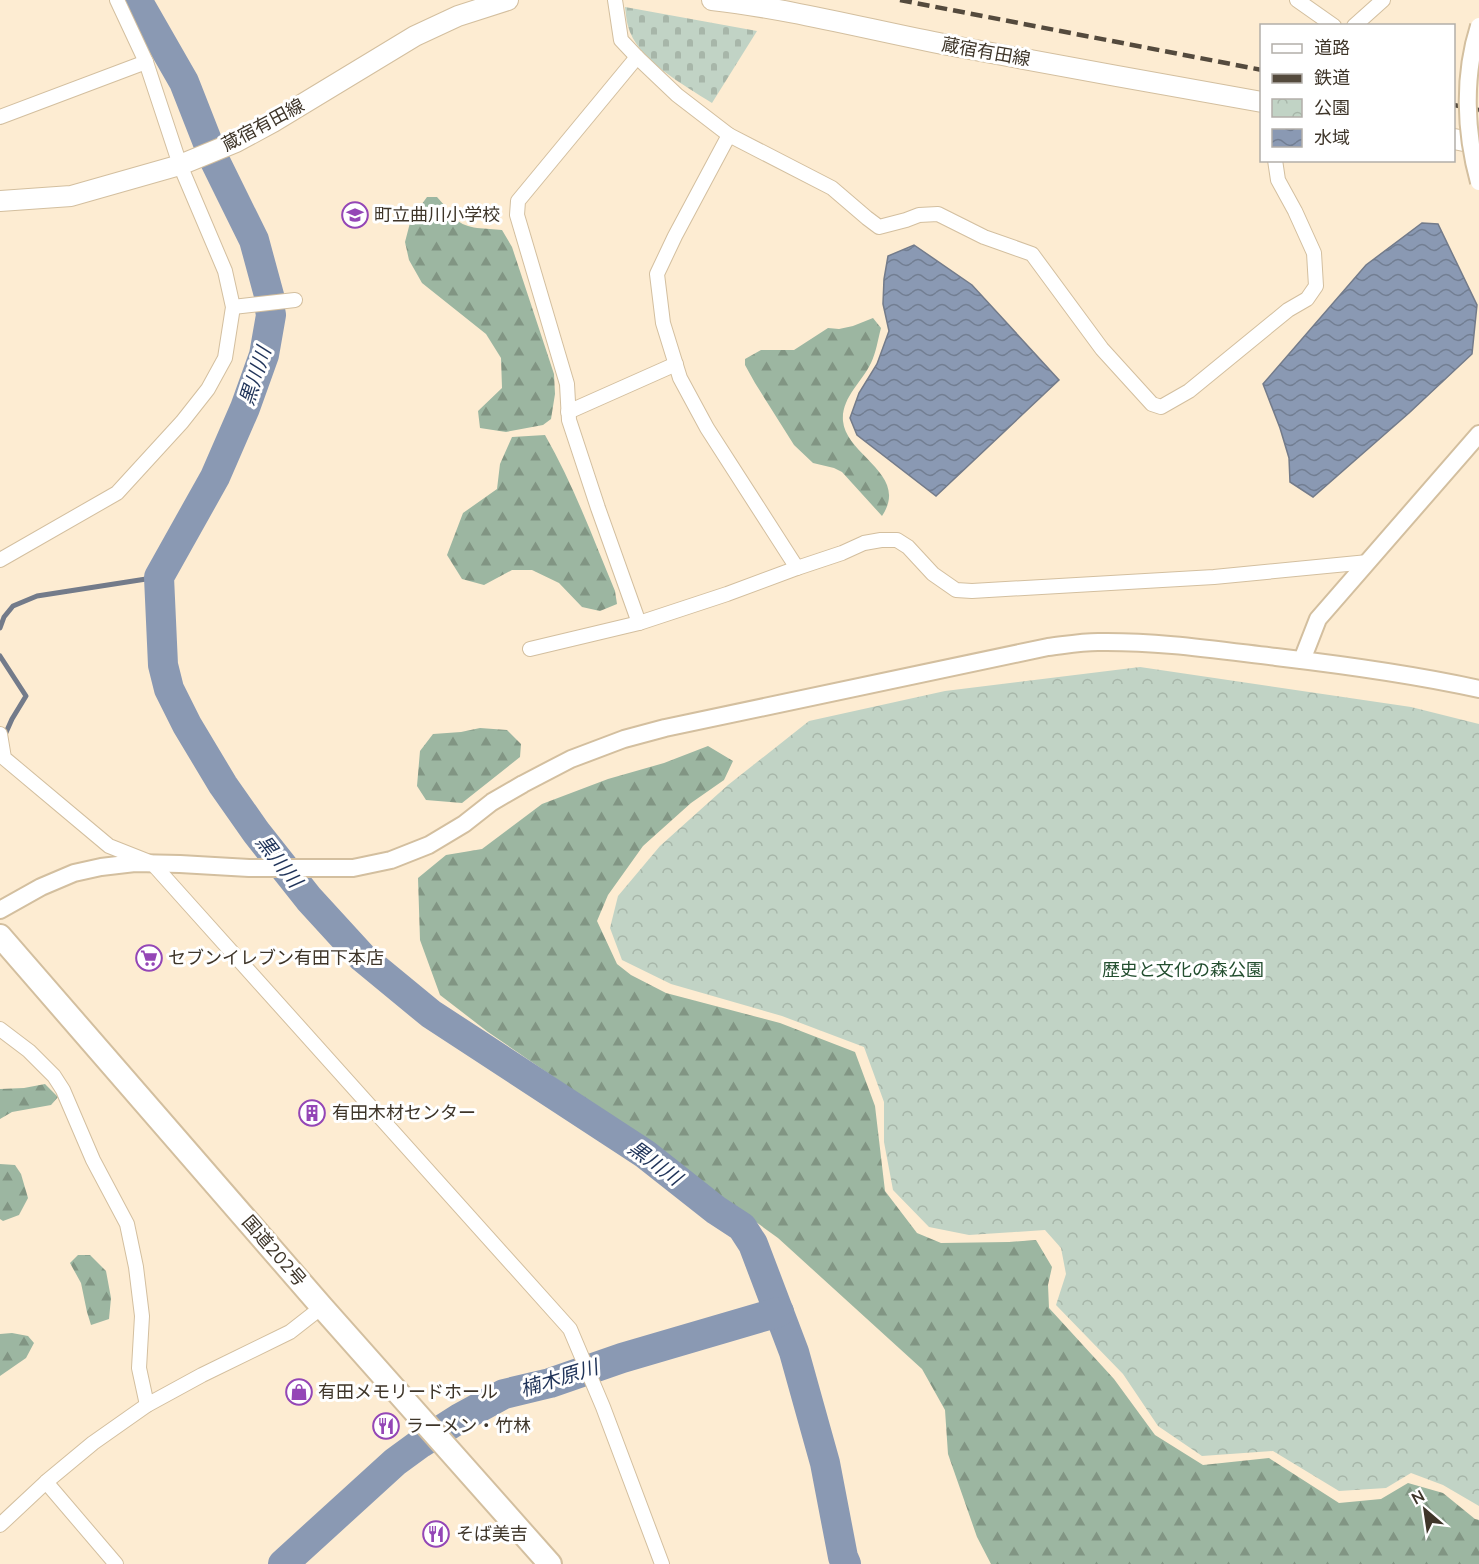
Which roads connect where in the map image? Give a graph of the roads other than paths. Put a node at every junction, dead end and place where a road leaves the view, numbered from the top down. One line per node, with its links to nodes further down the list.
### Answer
1 (117, 0): 11 (street)
2 (508, 0): 18 (main road, 蔵宿有田線)
3 (615, 0): 10 (street)
4 (712, 0): 12 (main road, 蔵宿有田線)
5 (1297, 0): 7 (street)
6 (1383, 0): 8 (street)
7 (1331, 24)
8 (1356, 24)
9 (1479, 26): 19 (street, bridge)
10 (637, 57): 14 (street); 24 (street)
11 (146, 62): 13 (street); 18 (street)
12 (1260, 102)
13 (0, 117)
14 (729, 135): 17 (street); 23 (street)
15 (1455, 139): 16 (main road)
16 (1479, 144)
17 (1275, 162)
18 (180, 165): 20 (main road, 蔵宿有田線); 22 (street)
19 (1479, 182)
20 (0, 201)
21 (295, 300): 22 (street)
22 (233, 307): 26 (street)
23 (676, 364): 24 (street); 28 (street)
24 (568, 412): 29 (street)
25 (1479, 434): 27 (street)
26 (0, 560)
27 (1368, 562): 28 (street); 31 (street)
28 (797, 568): 29 (street)
29 (639, 623): 30 (street)
30 (530, 650)
31 (1302, 660): 32 (street); 34 (street)
32 (1479, 689)
33 (0, 734): 34 (street)
34 (152, 864): 35 (street); 44 (street)
35 (0, 910)
36 (0, 936): 38 (highway, 国道202号)
37 (0, 1029): 39 (street)
38 (322, 1307): 39 (street); 43 (highway, 国道202号)
39 (147, 1405): 40 (street)
40 (46, 1482): 41 (street); 42 (street)
41 (0, 1525)
42 (116, 1564)
43 (550, 1564)
44 (662, 1564)

